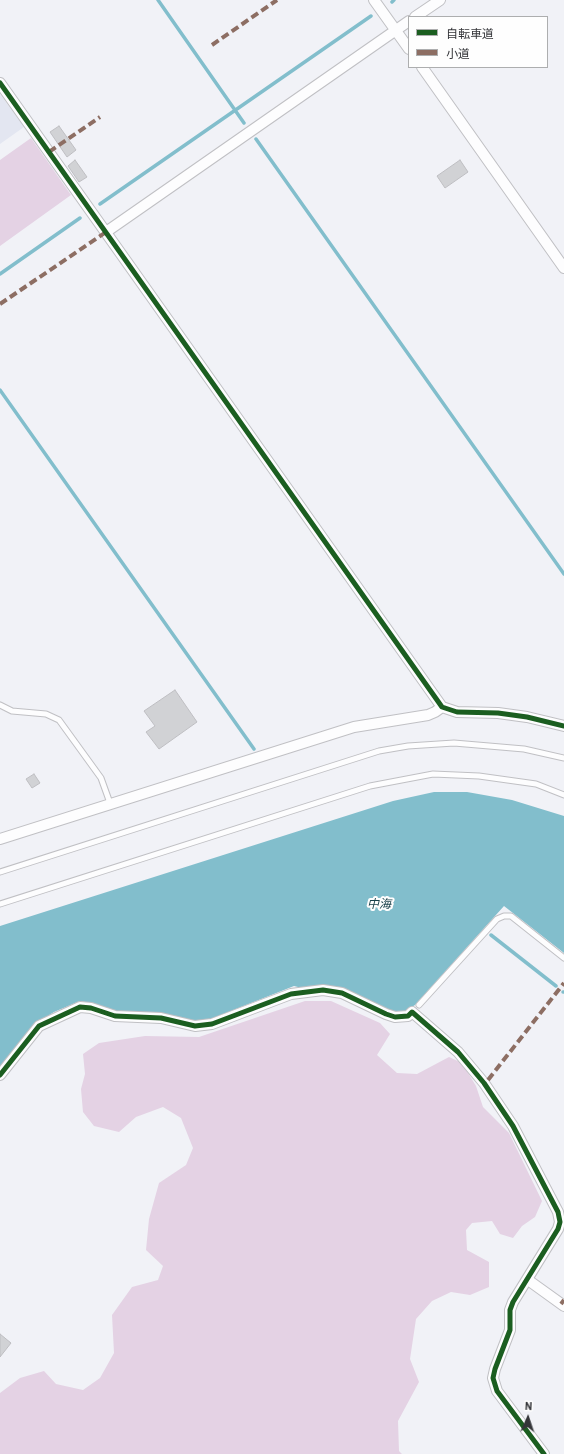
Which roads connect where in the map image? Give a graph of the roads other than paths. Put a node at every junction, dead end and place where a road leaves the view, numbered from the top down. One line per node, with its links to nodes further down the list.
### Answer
1 (374, 0): 5 (street)
2 (440, 0): 3 (street)
3 (416, 16)
4 (408, 22): 5 (street)
5 (396, 30): 6 (street); 9 (street)
6 (408, 48)
7 (423, 68): 10 (street)
8 (0, 83): 9 (street)
9 (106, 232): 12 (street)
10 (564, 268)
11 (0, 705): 16 (lane)
12 (442, 707): 13 (street); 16 (street)
13 (564, 726)
14 (564, 758): 18 (lane)
15 (564, 795): 19 (lane)
16 (110, 803): 17 (street)
17 (0, 839)
18 (0, 872)
19 (0, 904)
20 (564, 958): 21 (lane)
21 (416, 1009): 22 (street); 23 (street)
22 (0, 1075)
23 (528, 1280): 24 (street); 25 (street)
24 (564, 1306)
25 (544, 1454)

